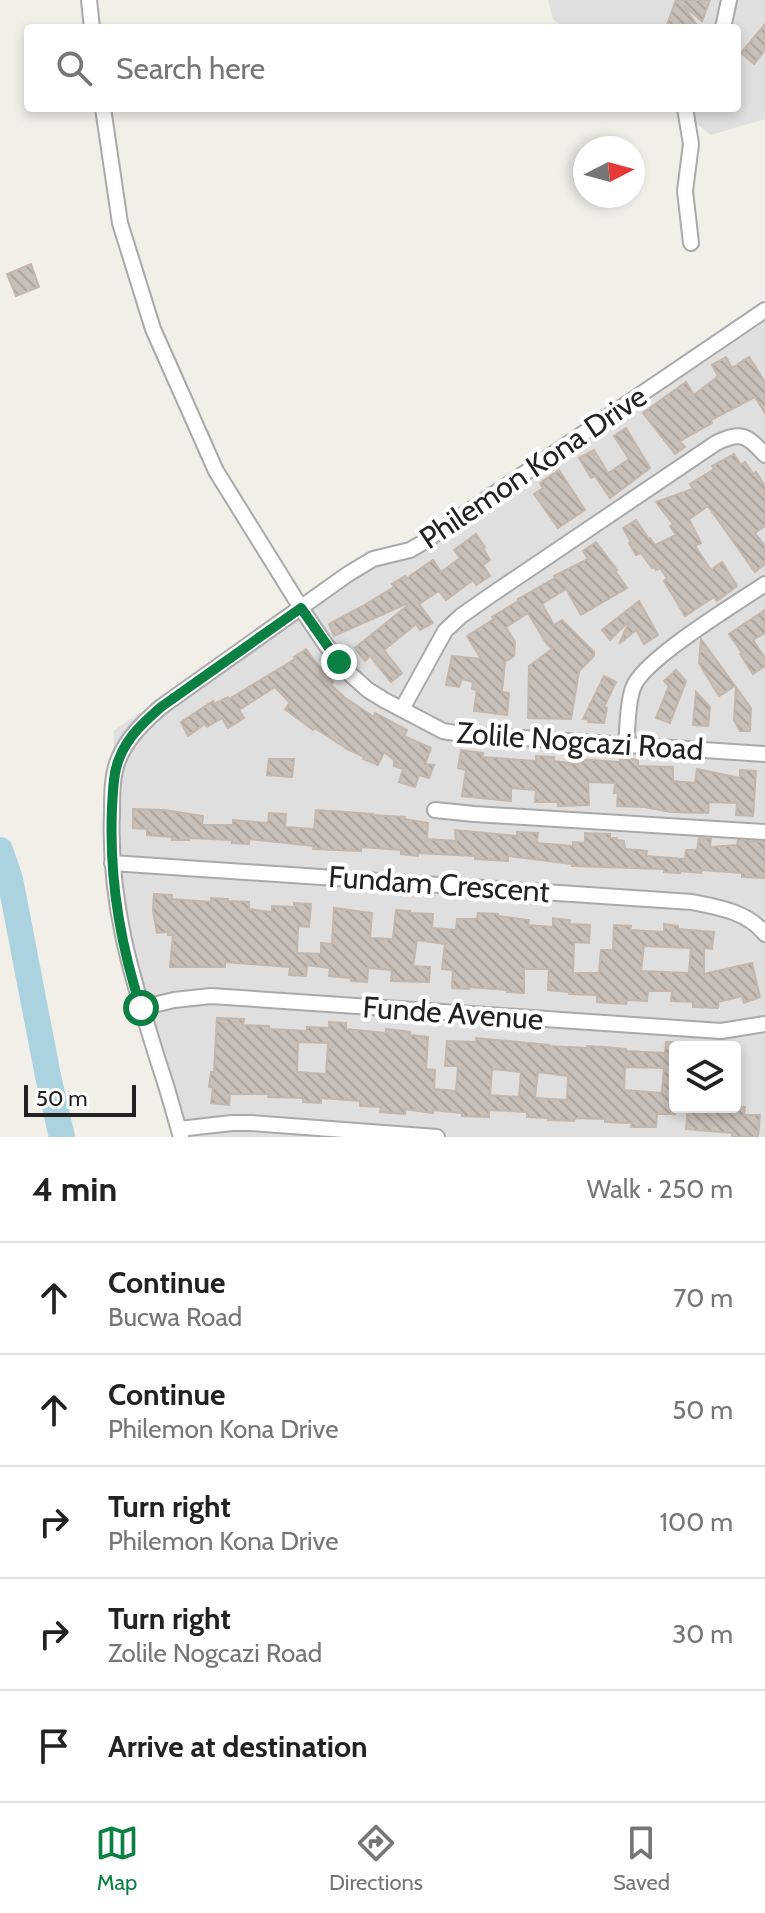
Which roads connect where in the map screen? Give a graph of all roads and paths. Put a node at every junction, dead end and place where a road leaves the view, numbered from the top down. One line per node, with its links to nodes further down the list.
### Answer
1 (89, 0): 3 (street)
2 (729, 0): 4 (street)
3 (92, 24)
4 (724, 24)
5 (104, 112): 11 (street, Zolile Nogcazi Road)
6 (686, 112): 7 (street)
7 (691, 243)
8 (765, 310): 11 (street, Philemon Kona Drive)
9 (765, 455): 12 (street)
10 (765, 584): 13 (street)
11 (301, 608): 12 (street, Zolile Nogcazi Road); 17 (street, Philemon Kona Drive)
12 (402, 709): 13 (street, Zolile Nogcazi Road)
13 (626, 744): 14 (street, Zolile Nogcazi Road)
14 (765, 754)
15 (435, 810): 16 (street)
16 (765, 832)
17 (112, 863): 18 (street, Fundam Crescent); 19 (street, Philemon Kona Drive)
18 (763, 925)
19 (141, 1008): 20 (street, Funde Avenue); 21 (street, Philemon Kona Drive)
20 (765, 1024)
21 (180, 1133): 22 (street)
22 (437, 1137)

